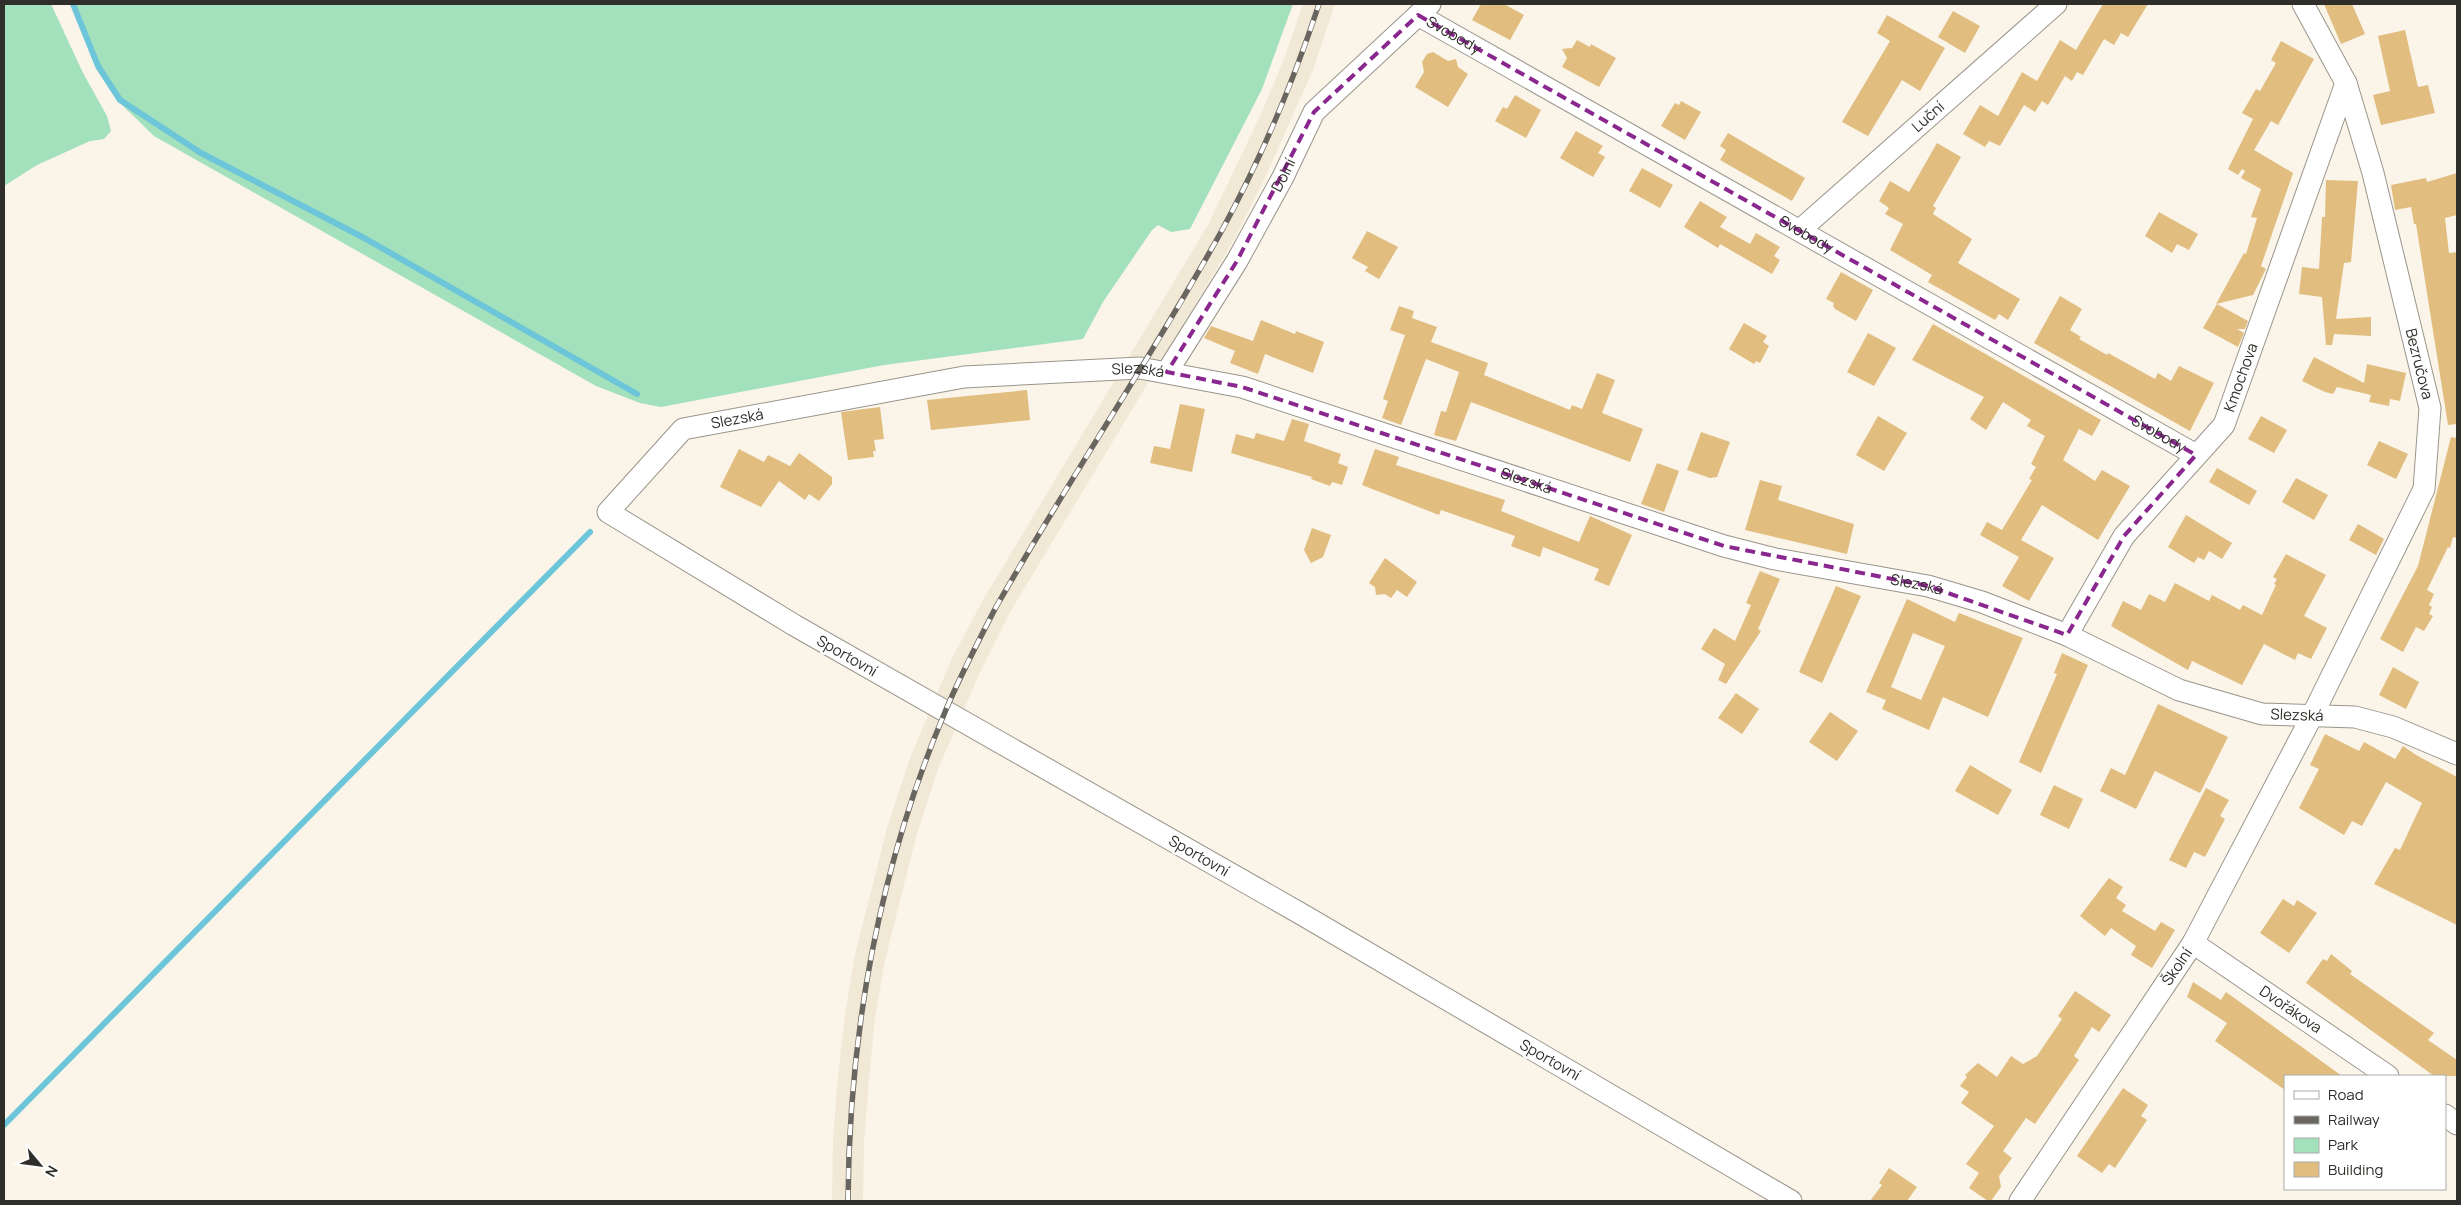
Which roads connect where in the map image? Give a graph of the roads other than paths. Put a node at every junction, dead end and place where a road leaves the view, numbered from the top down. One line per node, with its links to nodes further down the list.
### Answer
1 (2056, 4): 5 (street, Luční)
2 (2303, 4): 4 (street, Bezručova)
3 (1424, 9): 5 (street, Svobody); 6 (street, Dolní)
4 (2346, 83): 7 (street, Kmochova); 10 (street, Bezručova)
5 (1800, 230): 7 (street, Svobody)
6 (1168, 372): 8 (street, Slezská); 9 (street, Slezská)
7 (2196, 455): 9 (street, Kmochova)
8 (608, 512): 16 (street, Sportovní)
9 (2067, 635): 10 (street, Slezská)
10 (2312, 716): 11 (street, Slezská); 12 (street, Školní)
11 (2457, 754)
12 (2193, 943): 13 (street, Dvořákova); 17 (street, Školní)
13 (2387, 1075)
14 (2446, 1116): 15 (street)
15 (2457, 1124)
16 (1791, 1201)
17 (2020, 1201)

